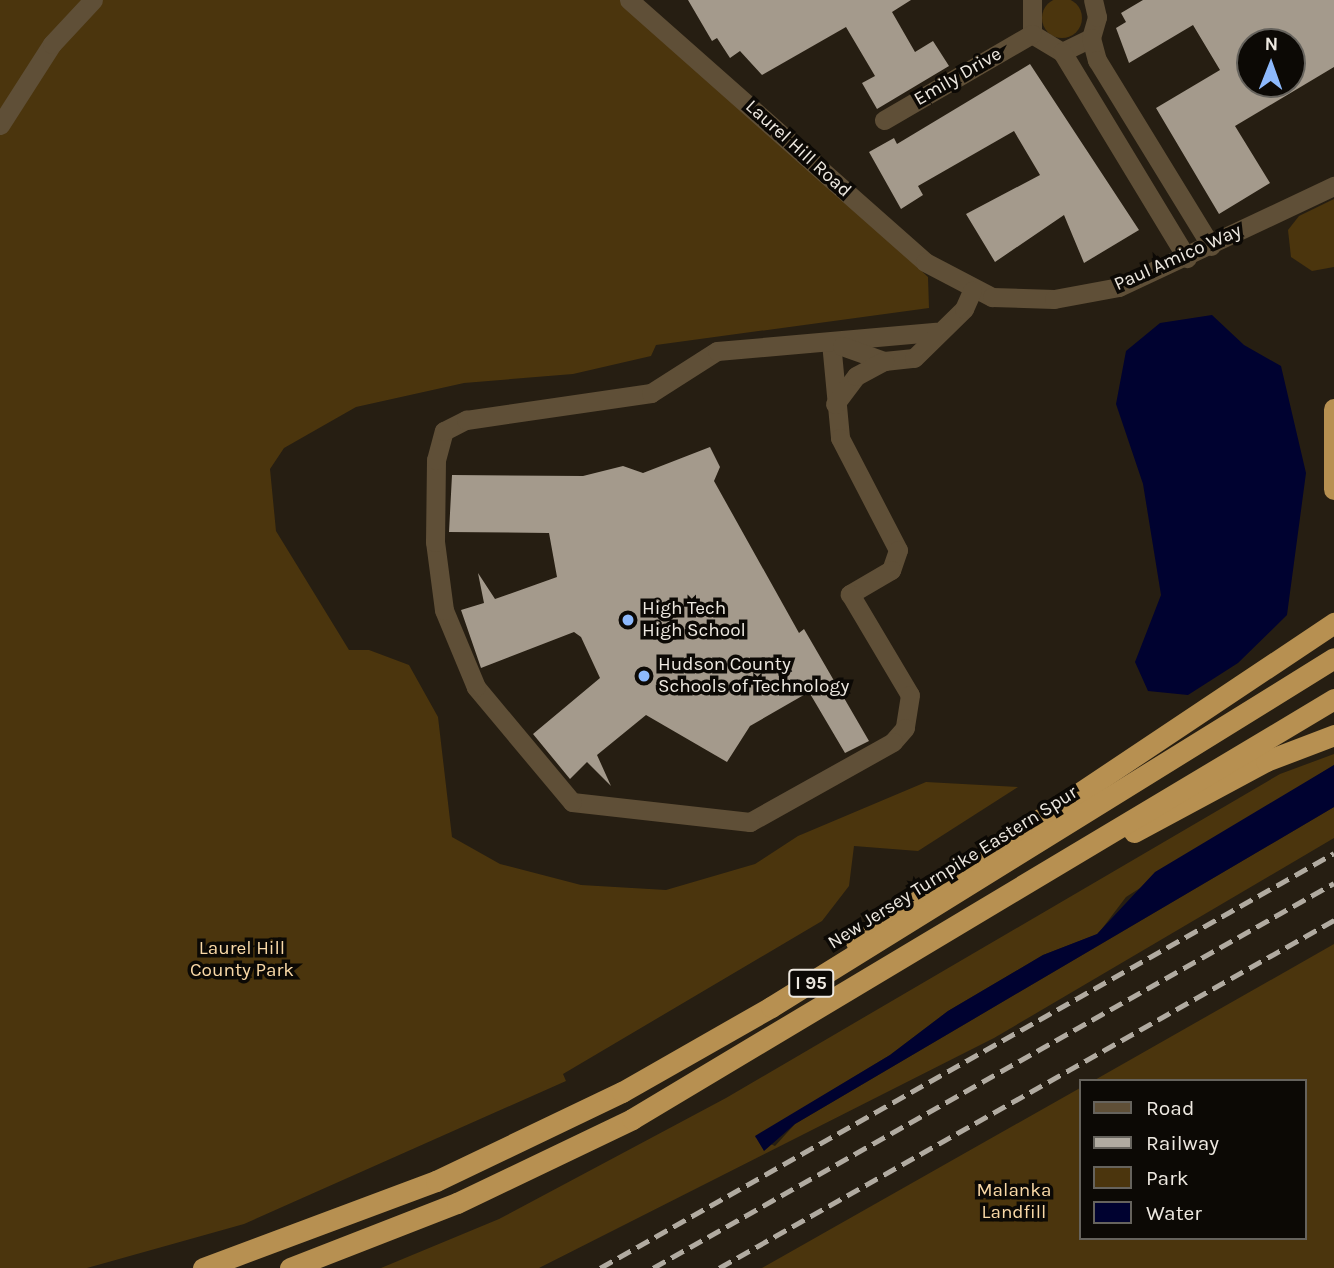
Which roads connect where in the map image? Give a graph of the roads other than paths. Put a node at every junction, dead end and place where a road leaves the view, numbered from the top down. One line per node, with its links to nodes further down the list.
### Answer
1 (93, 0): 9 (street)
2 (629, 0): 13 (street, Laurel Hill Road)
3 (1093, 0): 6 (street)
4 (1029, 2): 5 (street)
5 (1032, 34): 7 (street); 8 (street, Emily Drive)
6 (1091, 38): 7 (street); 11 (street)
7 (1062, 52): 12 (street)
8 (884, 121)
9 (0, 125)
10 (1334, 186): 11 (street, Paul Amico Way)
11 (1211, 246): 12 (street, Paul Amico Way)
12 (1187, 258): 13 (street, Paul Amico Way)
13 (972, 290): 14 (street)
14 (936, 332): 15 (street); 16 (street)
15 (831, 342): 16 (street); 17 (street); 21 (street)
16 (884, 361): 17 (street)
17 (835, 404): 20 (street)
18 (1334, 409): 19 (highway)
19 (1334, 489)
20 (870, 583): 21 (street); 21 (street)
21 (866, 616)
22 (1334, 623): 27 (highway)
23 (1334, 658): 27 (highway, New Jersey Turnpike Eastern Spur / I 95)
24 (1334, 699): 26 (highway, I 95)
25 (1334, 735): 26 (highway)
26 (1074, 856): 29 (highway, I 95)
27 (800, 989): 28 (highway, New Jersey Turnpike Eastern Spur / I 95)
28 (202, 1268)
29 (290, 1268)

